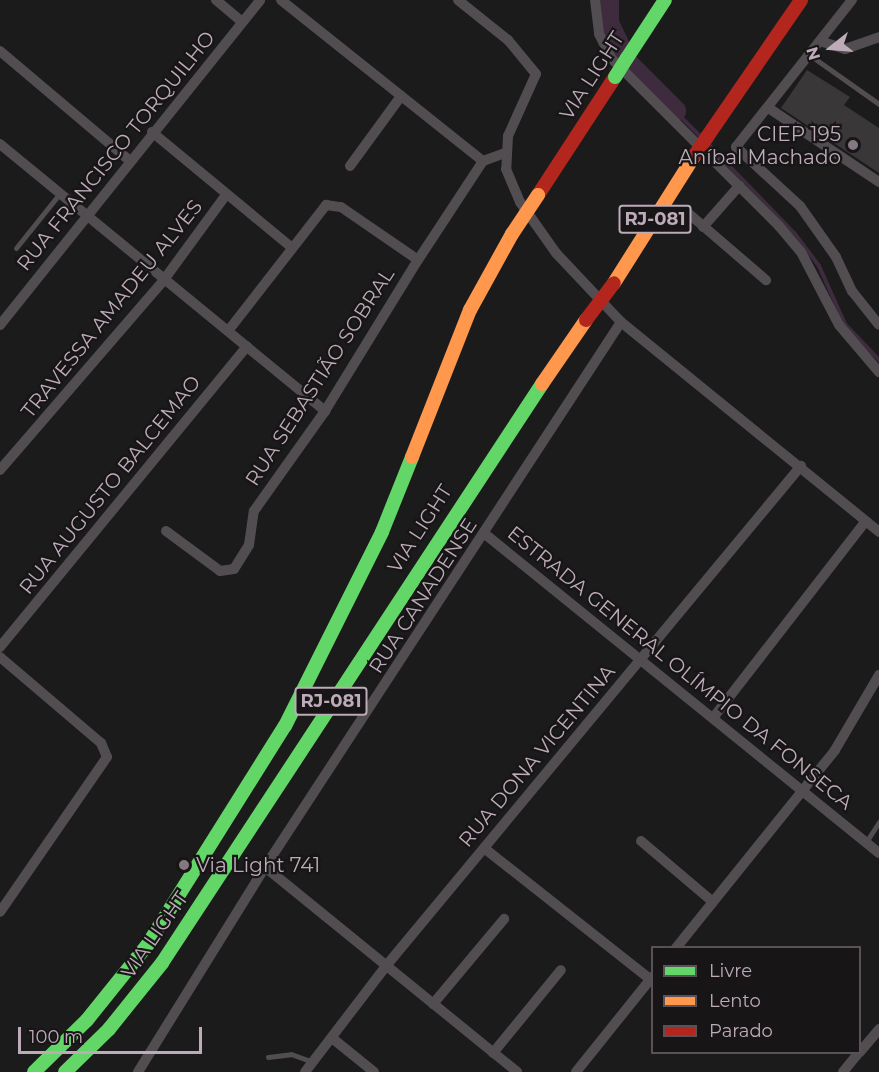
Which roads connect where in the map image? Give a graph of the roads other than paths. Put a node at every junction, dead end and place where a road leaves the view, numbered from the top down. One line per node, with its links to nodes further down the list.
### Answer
1 (216, 0): 9 (street)
2 (260, 0): 9 (street, RUA FRANCISCO TORQUILHO)
3 (281, 0): 14 (street)
4 (458, 0): 19 (street)
5 (594, 0): 24 (street)
6 (665, 0): 75 (main road, VIA LIGHT / RJ-081, bridge)
7 (801, 0): 76 (main road, VIA LIGHT / RJ-081, bridge)
8 (852, 0): 11 (street)
9 (242, 22): 17 (street, RUA FRANCISCO TORQUILHO)
10 (879, 37): 11 (street)
11 (823, 42): 13 (street)
12 (0, 51): 20 (street)
13 (811, 56): 15 (lane); 16 (street)
14 (401, 96): 21 (street); 22 (street)
15 (879, 104)
16 (770, 109): 23 (street); 37 (street)
17 (152, 132): 20 (street, RUA FRANCISCO TORQUILHO); 26 (street)
18 (0, 144): 25 (street)
19 (505, 153): 21 (street); 36 (street)
20 (129, 160): 28 (street, RUA FRANCISCO TORQUILHO)
21 (483, 161): 32 (street, RUA SEBASTIÃO SOBRAL)
22 (350, 166)
23 (879, 182)
24 (739, 186): 29 (street); 40 (street)
25 (60, 193): 28 (street); 30 (lane)
26 (226, 195): 31 (street); 34 (street, TRAVESSA AMADEU ALVES)
27 (688, 213): 29 (street)
28 (87, 215): 34 (street); 35 (street, RUA FRANCISCO TORQUILHO)
29 (703, 227): 33 (street)
30 (16, 248)
31 (292, 248): 32 (street); 38 (street)
32 (418, 260): 41 (street, RUA SEBASTIÃO SOBRAL)
33 (766, 280)
34 (163, 281): 38 (street); 43 (street, TRAVESSA AMADEU ALVES)
35 (2, 318)
36 (621, 321): 42 (street); 47 (street, RUA CANADENSE)
37 (879, 325)
38 (228, 331): 39 (street)
39 (247, 346): 41 (street); 48 (street, RUA AUGUSTO BALCEMAO)
40 (879, 372)
41 (325, 411): 45 (street, RUA SEBASTIÃO SOBRAL)
42 (801, 466): 44 (street); 50 (street, RUA DONA VICENTINA)
43 (0, 470)
44 (866, 521): 46 (street); 52 (street)
45 (166, 531)
46 (879, 532)
47 (485, 534): 50 (street, ESTRADA GENERAL OLÍMPIO DA FONSECA); 59 (street, RUA CANADENSE)
48 (0, 647)
49 (0, 657): 61 (street)
50 (639, 662): 52 (street, ESTRADA GENERAL OLÍMPIO DA FONSECA); 57 (street, RUA DONA VICENTINA)
51 (879, 675): 53 (street)
52 (713, 718): 53 (street, ESTRADA GENERAL OLÍMPIO DA FONSECA)
53 (801, 791): 56 (street, ESTRADA GENERAL OLÍMPIO DA FONSECA); 60 (street)
54 (879, 822): 56 (lane)
55 (641, 841): 60 (street)
56 (866, 842): 58 (street, ESTRADA GENERAL OLÍMPIO DA FONSECA)
57 (484, 848): 64 (street, RUA DONA VICENTINA); 66 (street)
58 (879, 853)
59 (265, 867): 64 (street); 77 (street, RUA CANADENSE)
60 (713, 902): 63 (street)
61 (0, 912)
62 (504, 919): 67 (street)
63 (678, 946)
64 (386, 966): 67 (street); 69 (street, RUA DONA VICENTINA)
65 (561, 970): 71 (street)
66 (651, 978): 81 (street)
67 (433, 1004): 71 (street)
68 (879, 1029): 70 (street)
69 (332, 1038): 74 (street, RUA DONA VICENTINA); 79 (street)
70 (861, 1051)
71 (493, 1053): 80 (street)
72 (858, 1054): 82 (street)
73 (268, 1058): 74 (lane)
74 (313, 1062): 78 (street, RUA DONA VICENTINA)
75 (34, 1072)
76 (65, 1072)
77 (138, 1072)
78 (305, 1072)
79 (374, 1072)
80 (516, 1072)
81 (576, 1072)
82 (843, 1072)

